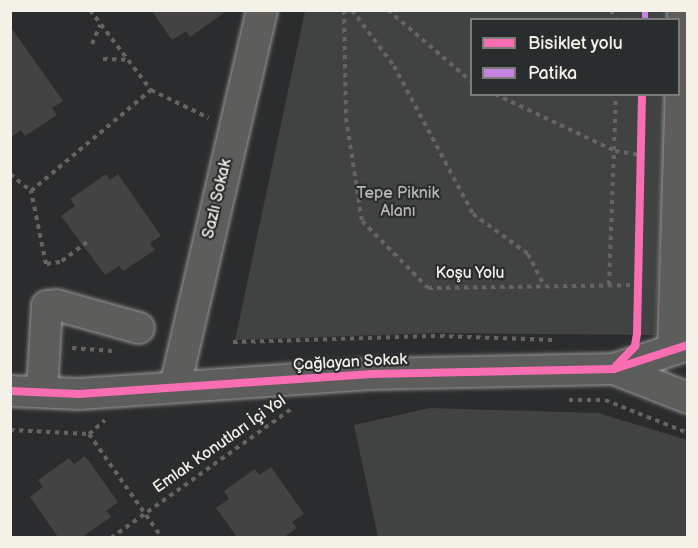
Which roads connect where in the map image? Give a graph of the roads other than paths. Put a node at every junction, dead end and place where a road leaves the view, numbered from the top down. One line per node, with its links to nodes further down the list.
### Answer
1 (262, 10): 6 (street, Sazlı Sokak)
2 (683, 10): 4 (street)
3 (139, 328): 8 (street)
4 (680, 347): 5 (street, Çağlayan Sokak)
5 (614, 369): 6 (street, Çağlayan Sokak); 9 (street)
6 (175, 387): 8 (street, Çağlayan Sokak)
7 (10, 391): 8 (street, Çağlayan Sokak)
8 (42, 392)
9 (687, 398)

